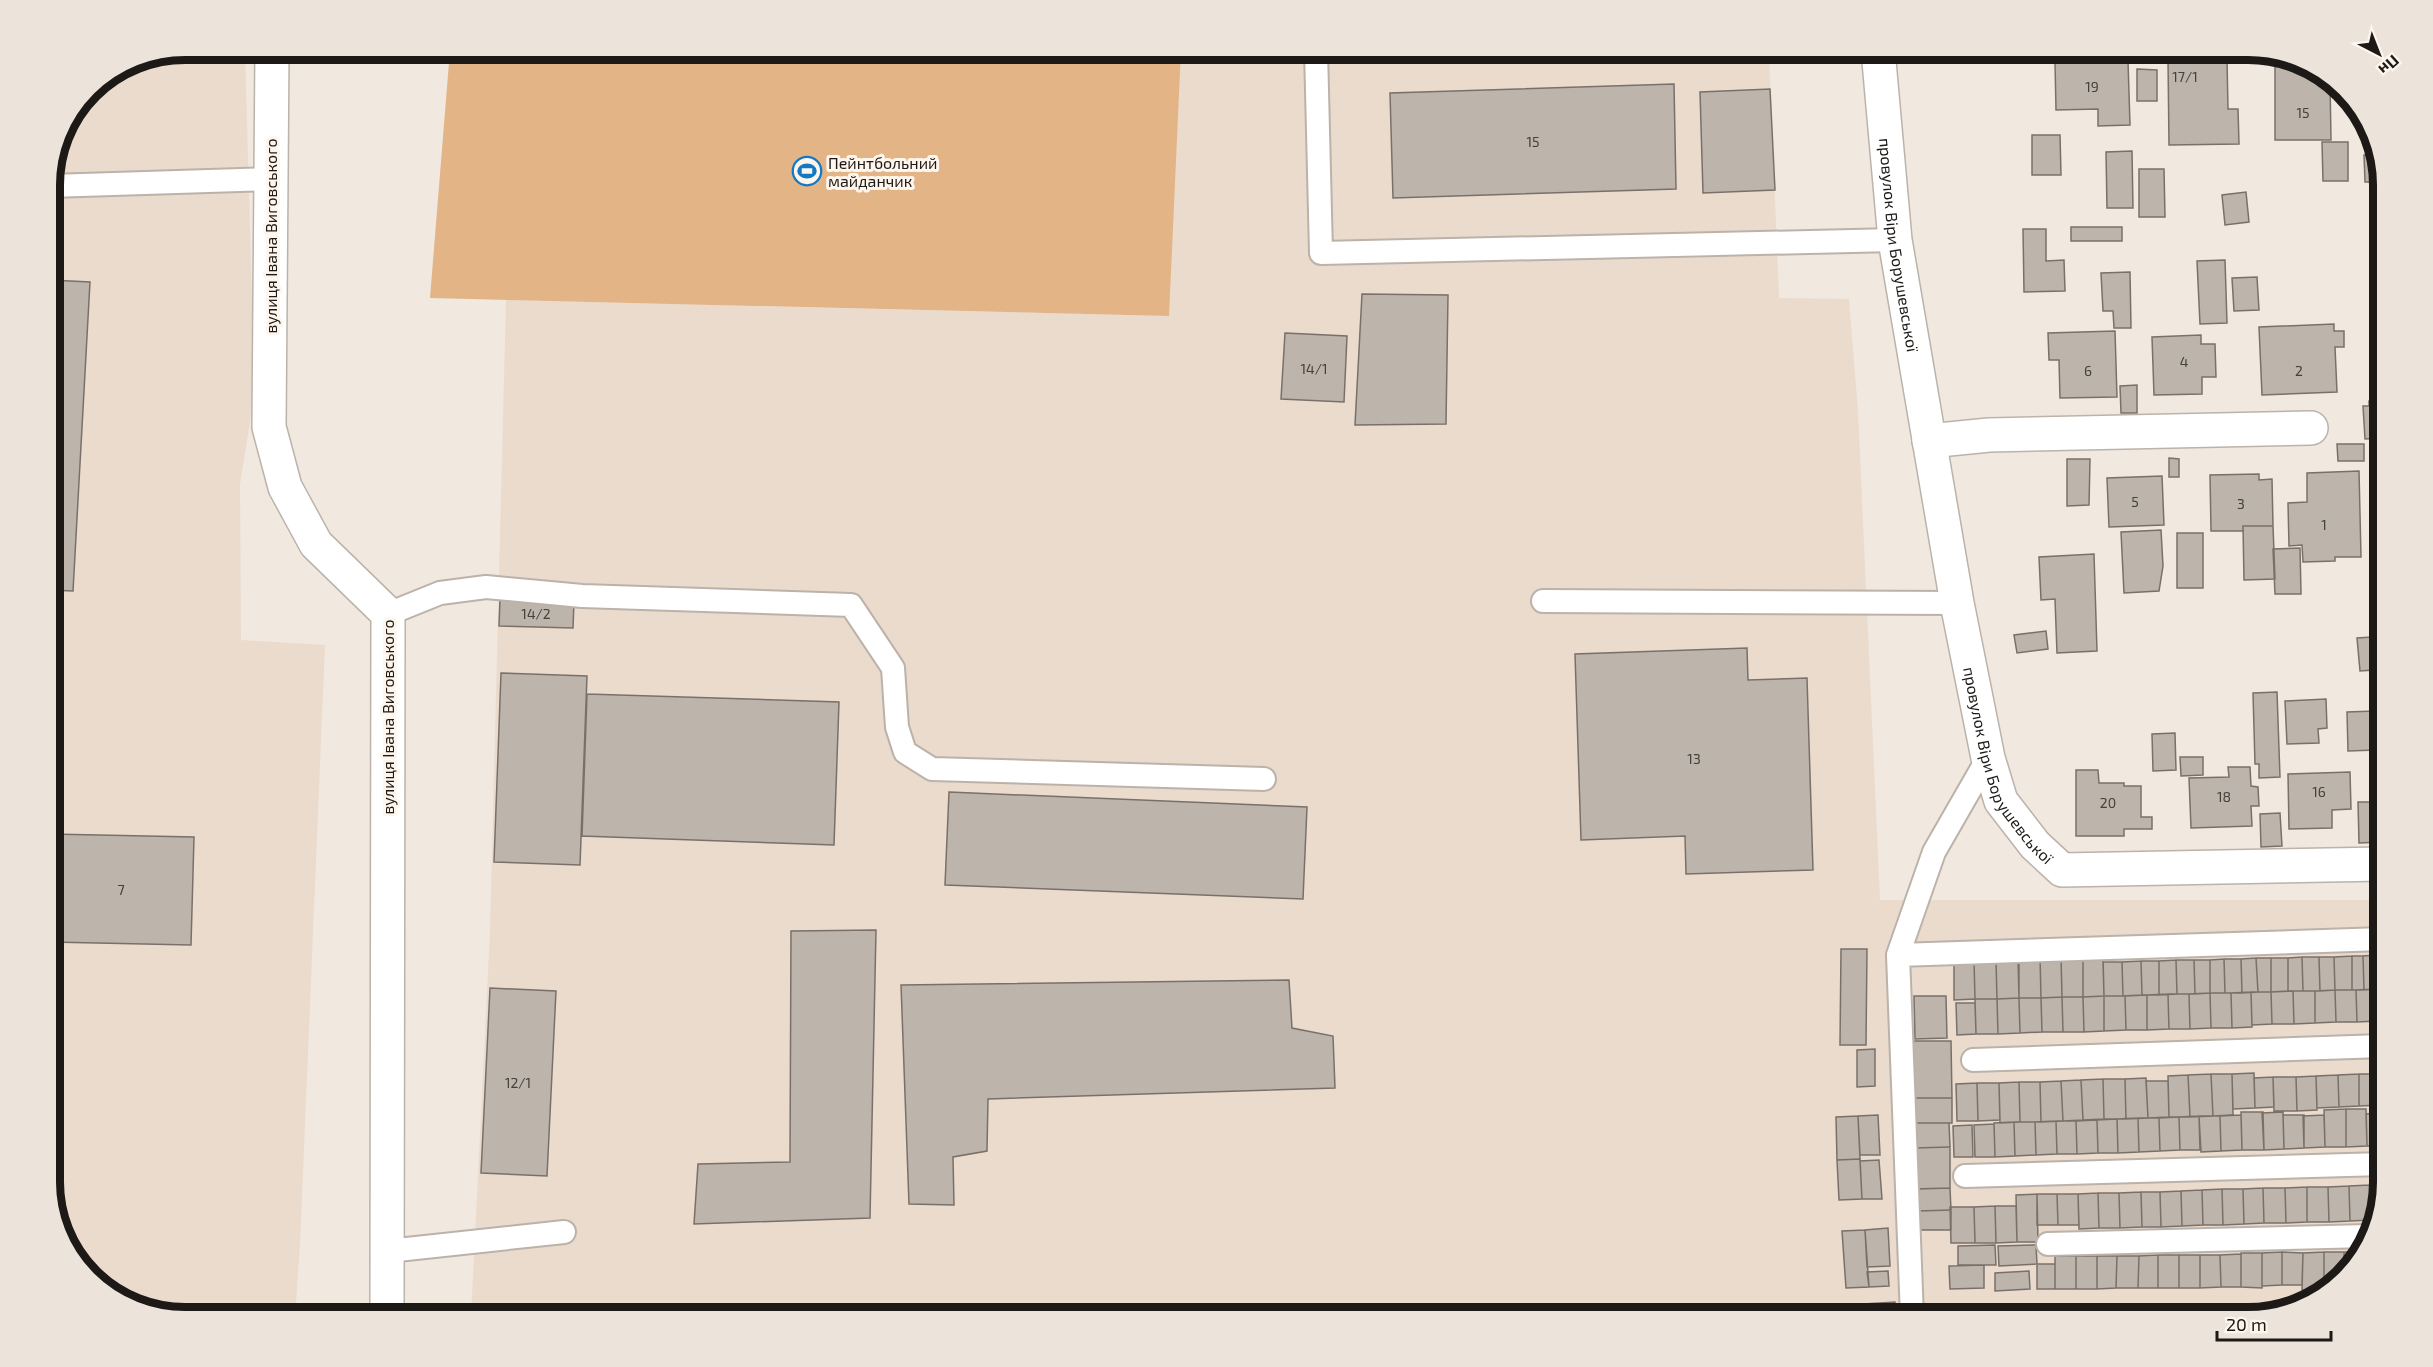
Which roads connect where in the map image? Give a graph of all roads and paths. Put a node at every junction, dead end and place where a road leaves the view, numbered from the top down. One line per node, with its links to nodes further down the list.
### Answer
1 (272, 60): 4 (street, вулиця Івана Виговського)
2 (1316, 60): 6 (lane)
3 (1879, 60): 6 (street, провулок Віри Борушевської)
4 (270, 179): 5 (lane); 11 (street, вулиця Івана Виговського)
5 (60, 186)
6 (1895, 240): 8 (street, провулок Віри Борушевської)
7 (2311, 428): 8 (street)
8 (1929, 441): 10 (street, провулок Віри Борушевської)
9 (1544, 602): 10 (lane)
10 (1957, 603): 12 (street, провулок Віри Борушевської)
11 (388, 614): 13 (lane); 24 (street, вулиця Івана Виговського)
12 (1988, 758): 14 (street, провулок Віри Борушевської); 16 (lane)
13 (1264, 779)
14 (2373, 864)
15 (2373, 939): 16 (lane)
16 (1898, 955): 26 (lane)
17 (2373, 1046): 18 (lane)
18 (1973, 1060)
19 (2373, 1164): 20 (lane)
20 (1965, 1176)
21 (564, 1232): 24 (lane)
22 (2361, 1236): 23 (lane)
23 (2048, 1244)
24 (388, 1251): 25 (street, вулиця Івана Виговського)
25 (387, 1307)
26 (1912, 1307)

